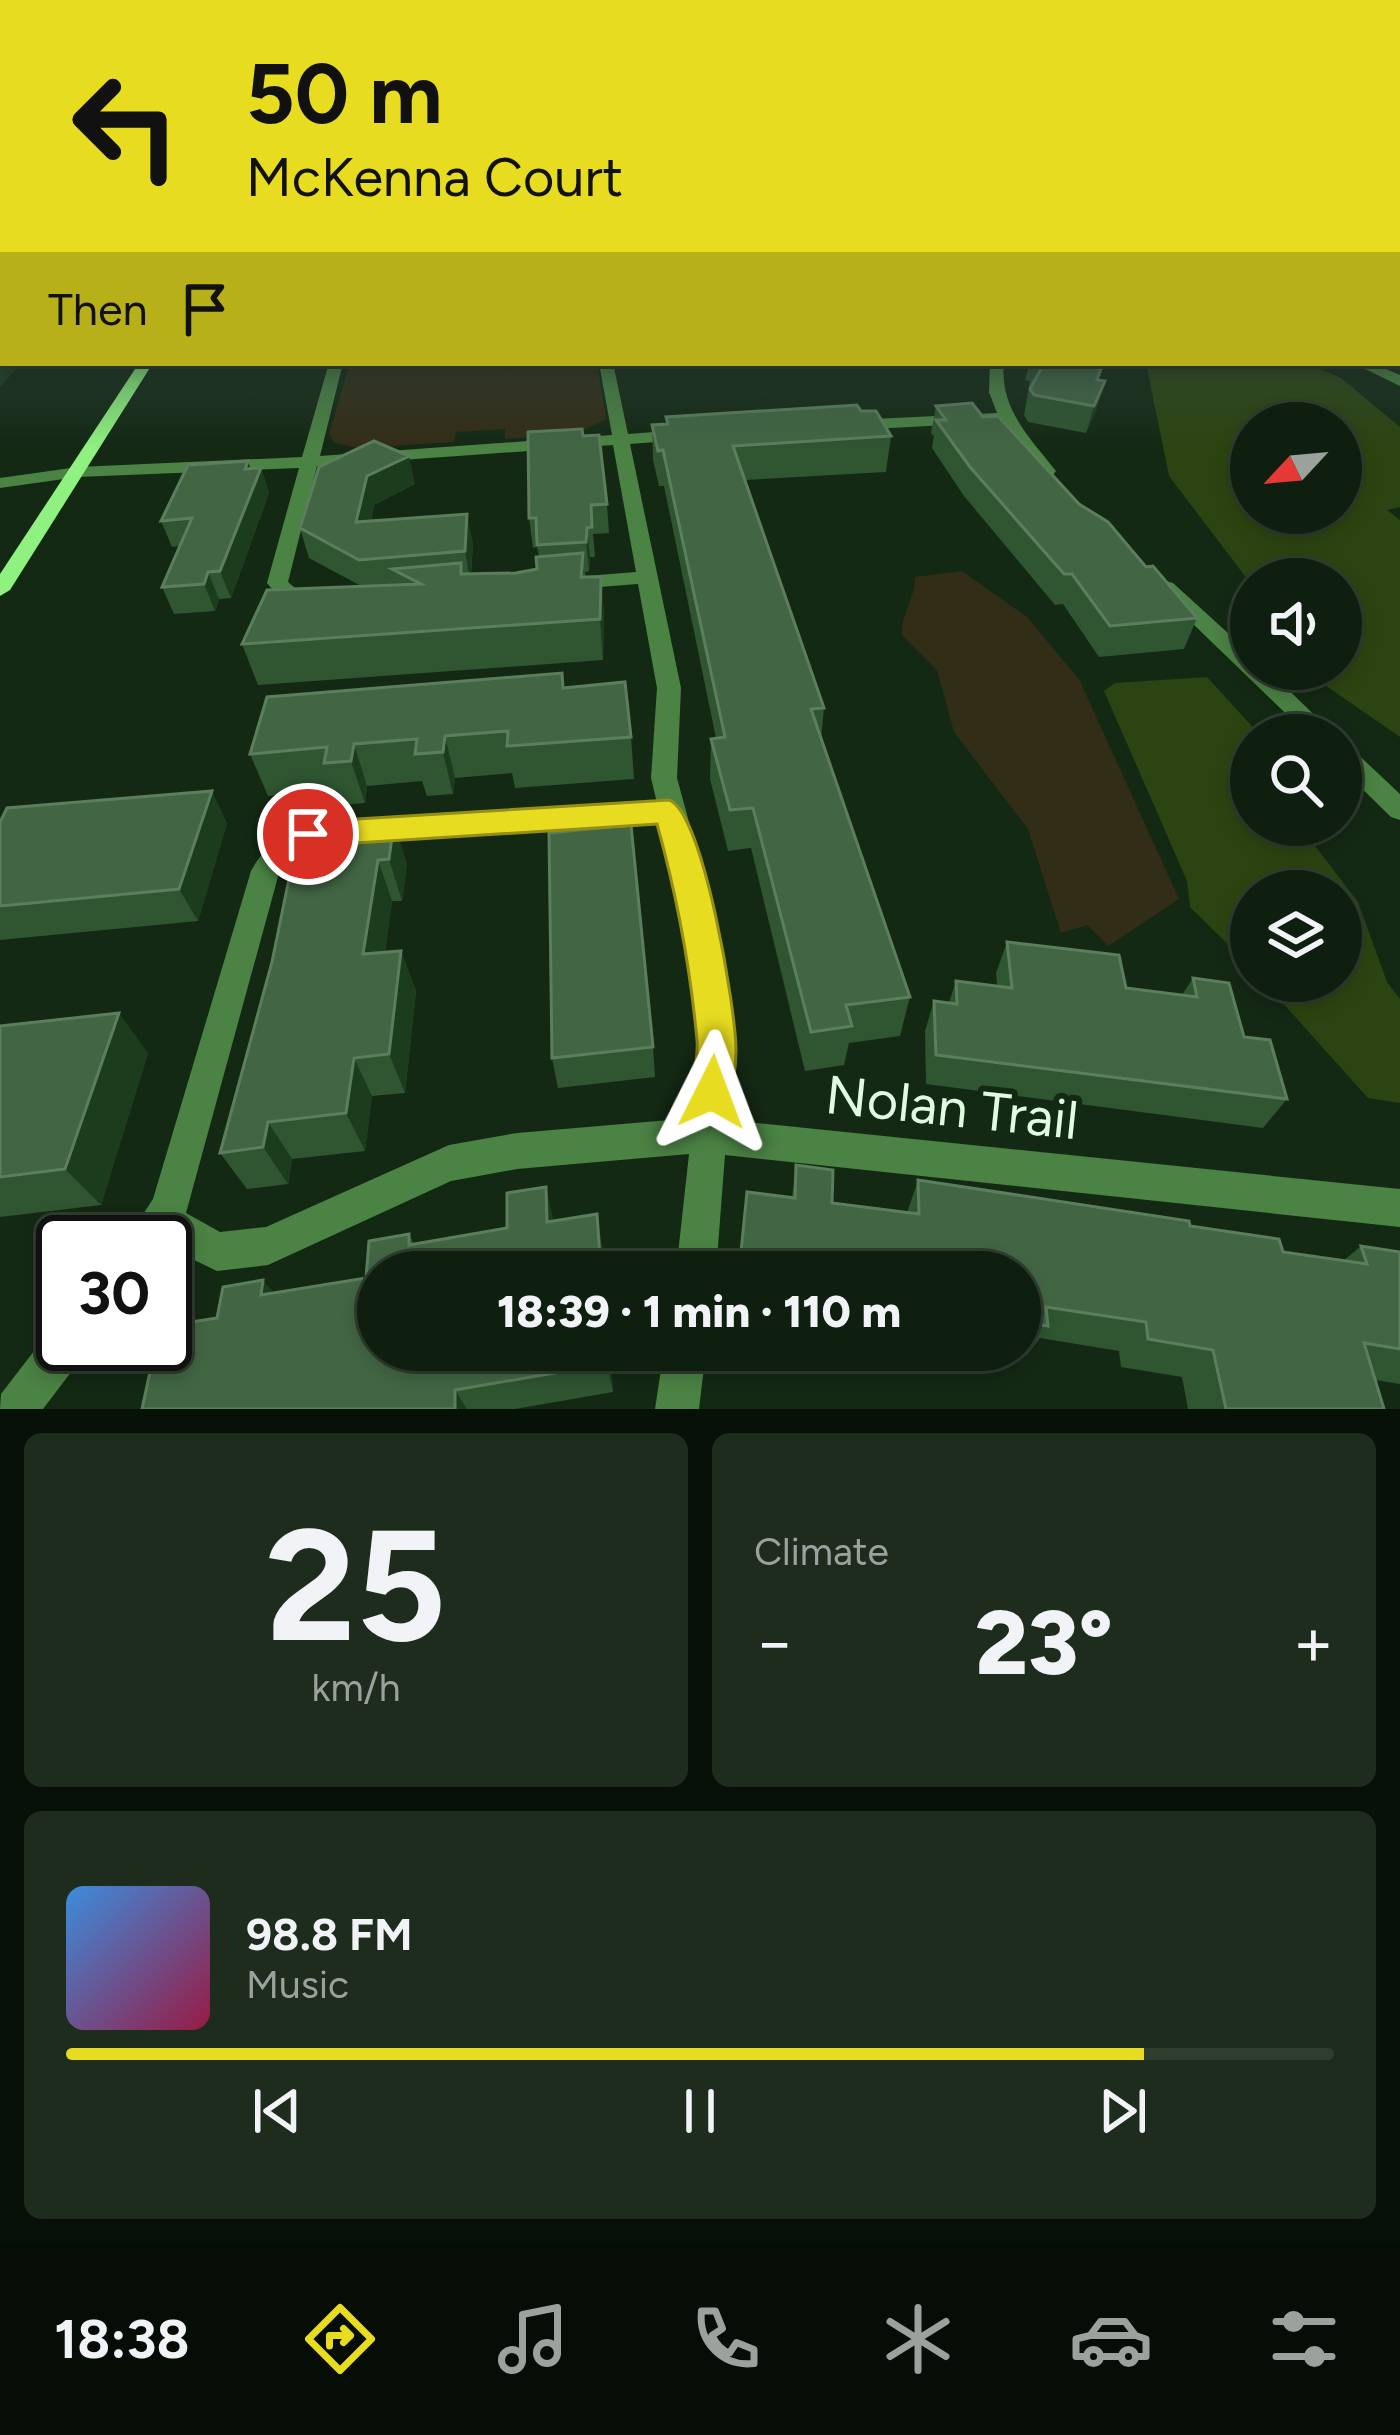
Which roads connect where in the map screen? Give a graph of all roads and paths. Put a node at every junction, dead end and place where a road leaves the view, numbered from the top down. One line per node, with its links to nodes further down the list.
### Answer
1 (144, 366): 13 (main road)
2 (335, 366): 11 (street)
3 (608, 366): 10 (street)
4 (996, 366): 7 (street)
5 (1367, 366): 6 (street)
6 (1400, 381)
7 (1007, 417): 8 (street); 15 (street)
8 (840, 425)
9 (710, 434): 10 (street)
10 (625, 439): 11 (street); 17 (street)
11 (307, 459): 13 (street); 20 (street)
12 (0, 470): 13 (street)
13 (78, 472): 14 (street); 19 (main road)
14 (0, 483)
15 (1060, 485)
16 (1154, 576): 21 (street)
17 (649, 577): 18 (street); 26 (street)
18 (560, 584)
19 (0, 590)
20 (340, 603)
21 (1230, 647)
22 (1275, 690): 23 (street)
23 (1301, 714)
24 (1362, 773): 25 (street)
25 (1400, 809)
26 (669, 812): 27 (street); 29 (street)
27 (706, 1136): 28 (street, Nolan Trail); 30 (street, Nolan Trail); 31 (street)
28 (1400, 1208)
29 (164, 1215)
30 (192, 1244)
31 (698, 1251)
32 (45, 1371): 34 (street)
33 (682, 1371): 35 (street)
34 (16, 1409)
35 (677, 1409)

